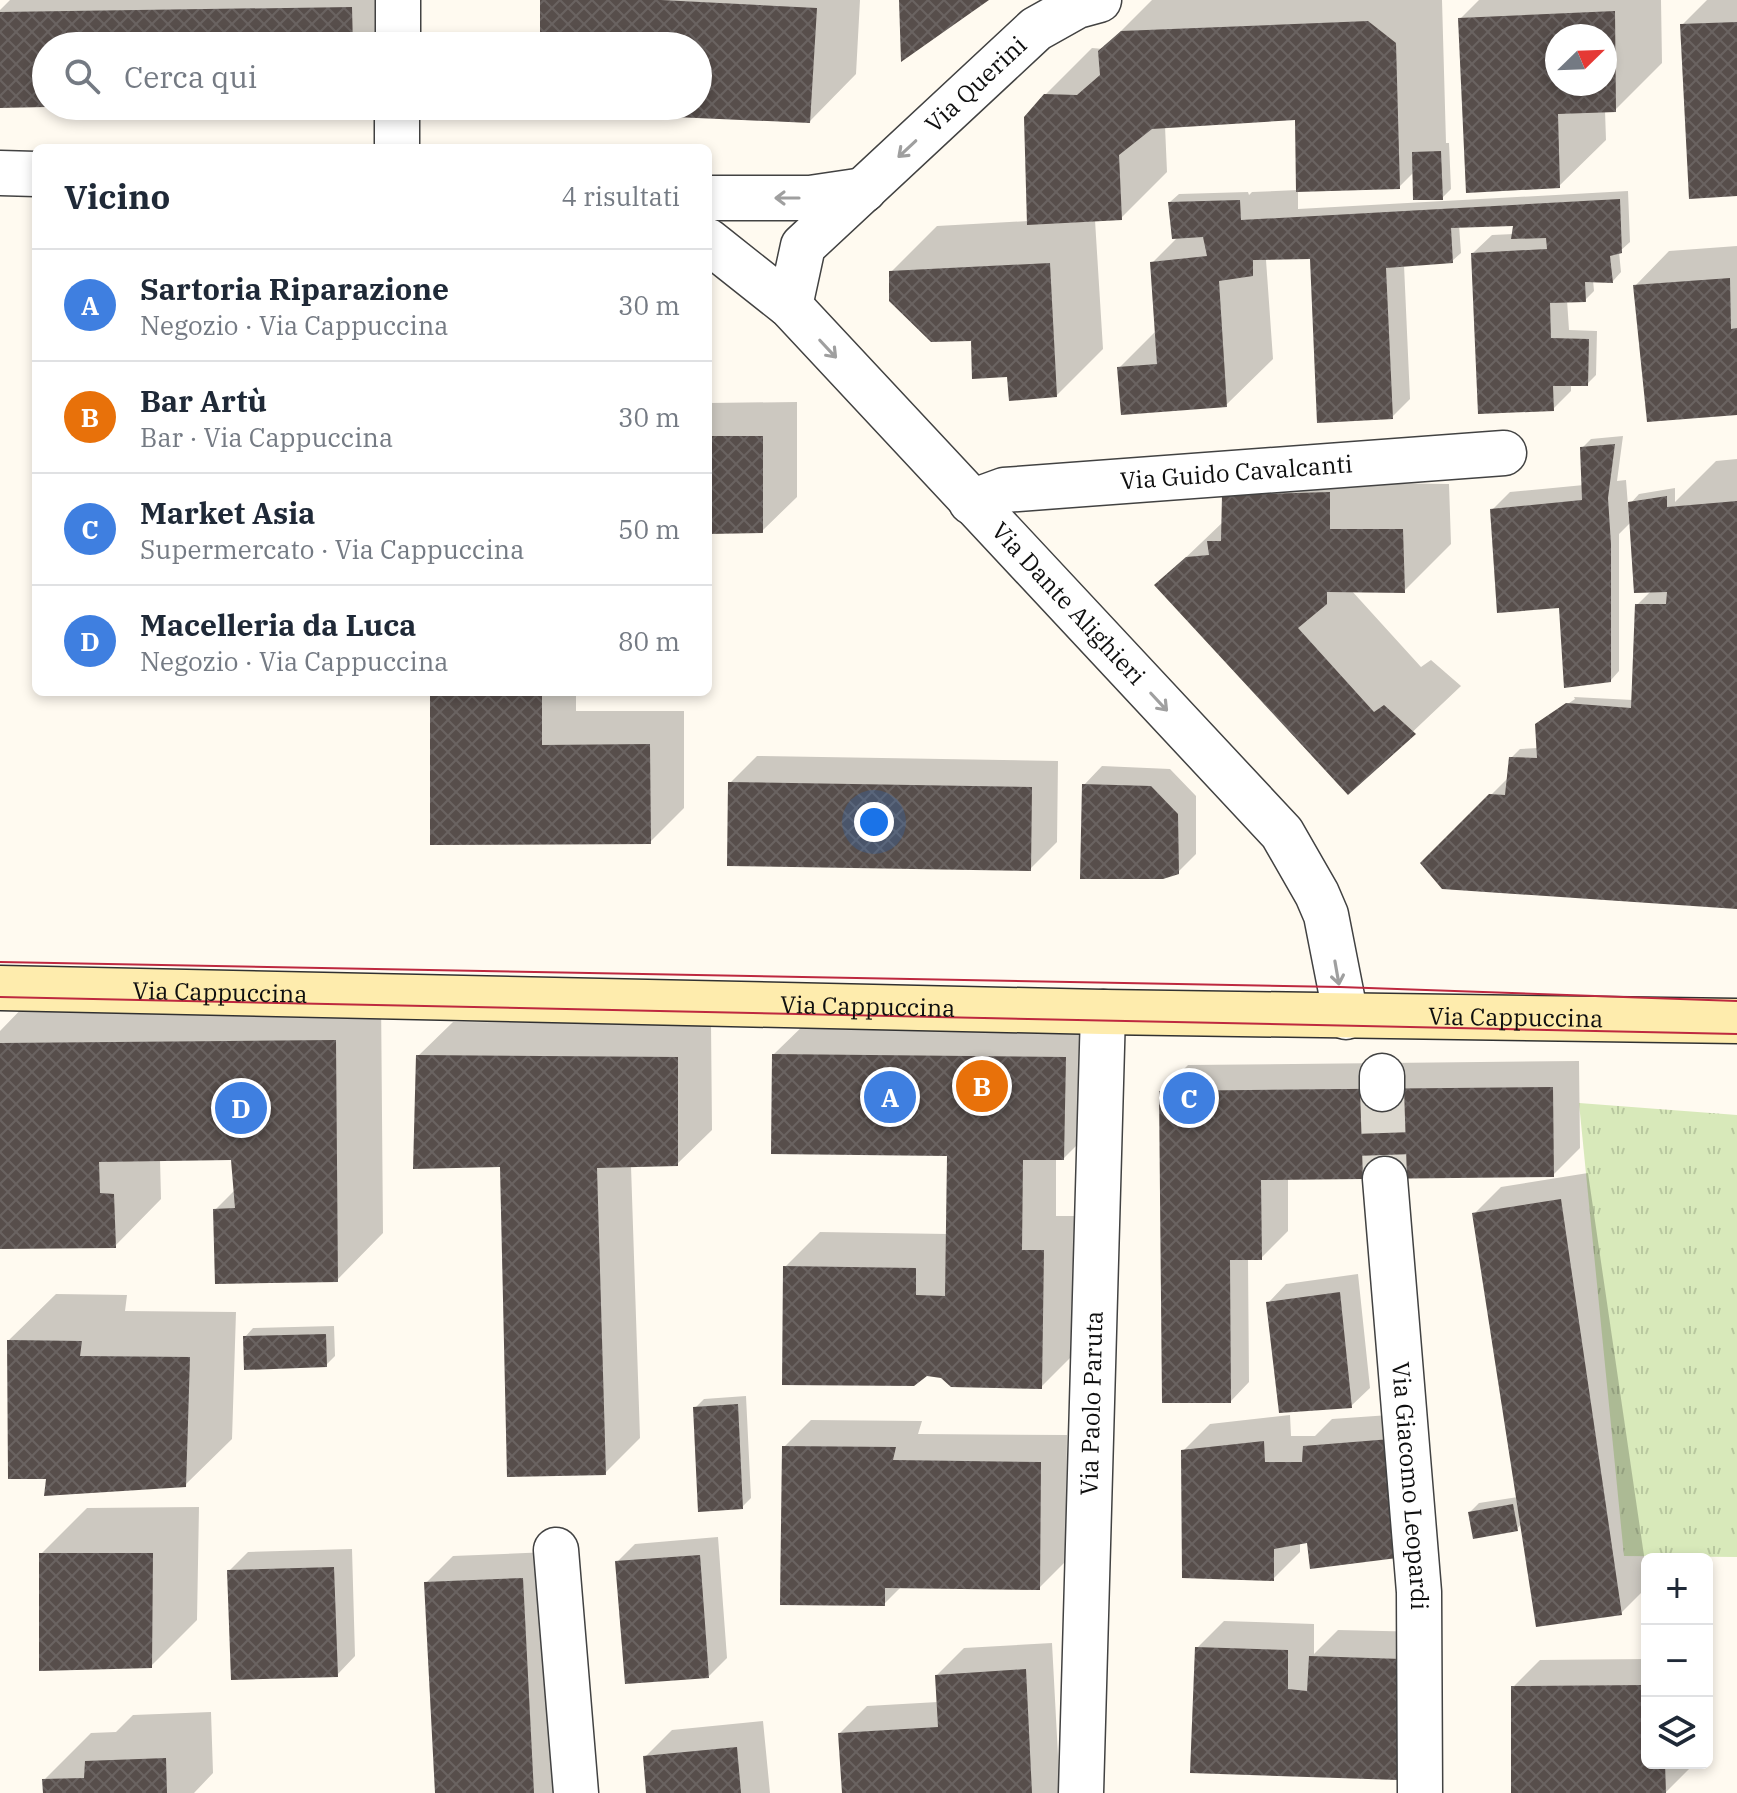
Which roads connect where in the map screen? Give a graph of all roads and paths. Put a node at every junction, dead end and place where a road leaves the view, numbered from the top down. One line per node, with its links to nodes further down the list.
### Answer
1 (398, 0): 3 (street)
2 (1099, 0): 8 (street, Via Querini, one-way to 8)
3 (398, 32)
4 (397, 120): 5 (street)
5 (397, 144)
6 (0, 173): 7 (street)
7 (32, 174)
8 (864, 190): 9 (street, one-way to 9); 11 (street, Via Querini)
9 (712, 198)
10 (712, 244): 11 (street, Via Dante Alighieri)
11 (790, 306): 13 (street, Via Dante Alighieri, one-way to 13)
12 (1504, 453): 13 (street, Via Guido Cavalcanti)
13 (971, 502): 16 (street, Via Dante Alighieri, one-way to 16)
14 (0, 988): 15 (street, Via Cappuccina)
15 (1103, 1012): 16 (street, Via Cappuccina); 21 (street, Via Paolo Paruta)
16 (1346, 1017): 17 (street, Via Cappuccina)
17 (1737, 1021)
18 (1385, 1179): 22 (street, Via Giacomo Leopardi)
19 (556, 1550): 20 (street)
20 (576, 1793)
21 (1081, 1793)
22 (1420, 1793)

